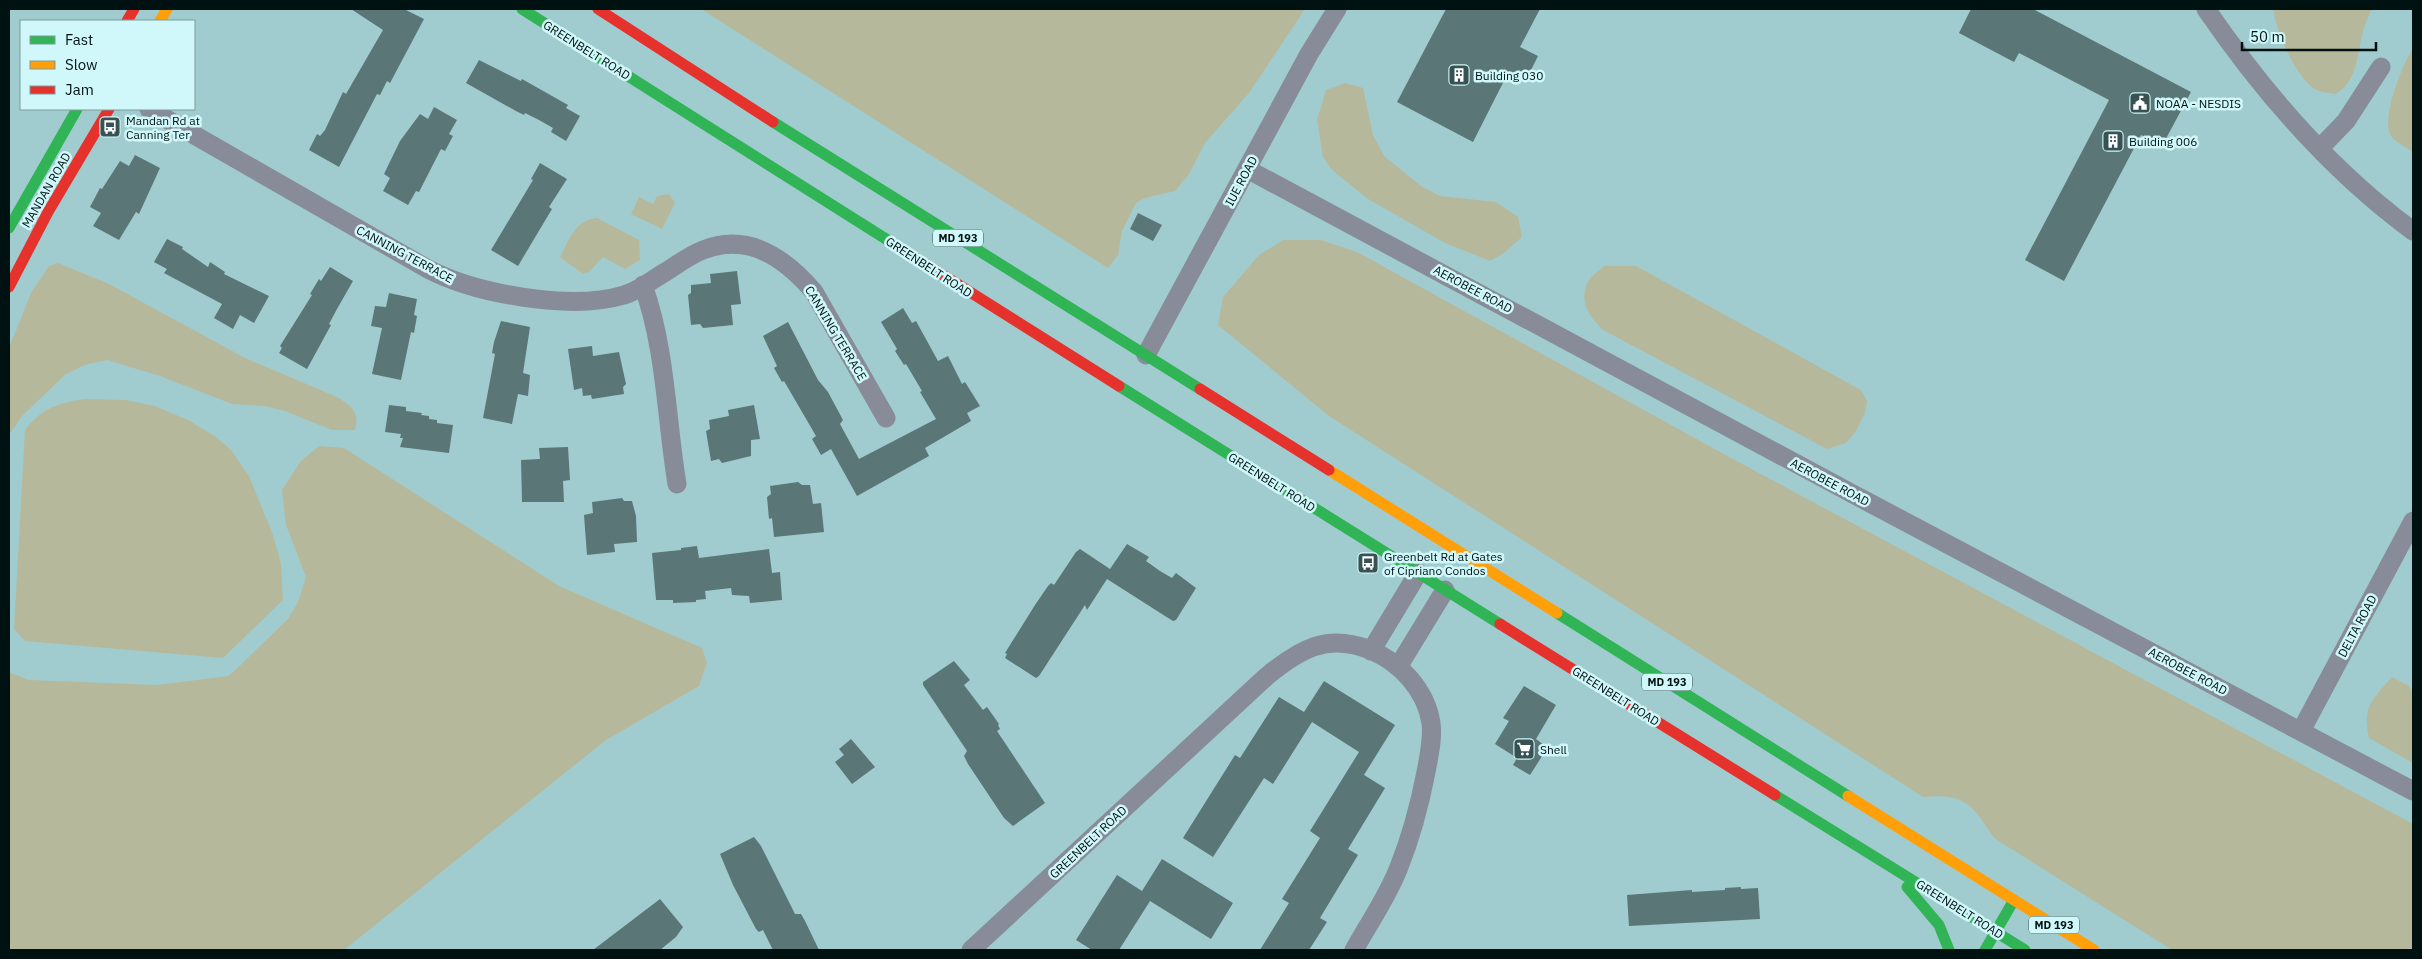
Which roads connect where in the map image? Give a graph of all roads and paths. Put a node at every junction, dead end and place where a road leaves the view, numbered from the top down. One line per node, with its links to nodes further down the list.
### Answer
1 (134, 9): 7 (main road)
2 (167, 9): 8 (main road)
3 (522, 9): 23 (main road, GREENBELT ROAD / MD 193)
4 (598, 9): 19 (main road, MD 193)
5 (1337, 9): 14 (street, IUE ROAD)
6 (2206, 9): 13 (street)
7 (128, 20)
8 (161, 20)
9 (2382, 67): 13 (street)
10 (76, 110): 15 (main road, MANDAN ROAD)
11 (108, 110): 18 (main road, MANDAN ROAD)
12 (152, 110): 17 (street, CANNING TERRACE)
13 (2320, 148): 16 (street)
14 (1247, 169): 19 (street, IUE ROAD); 27 (street, AEROBEE ROAD)
15 (9, 228)
16 (2413, 231)
17 (643, 285): 20 (street, CANNING TERRACE); 21 (street)
18 (9, 287)
19 (1146, 355): 30 (main road, MD 193)
20 (886, 418)
21 (677, 484)
22 (2413, 521): 27 (street, DELTA ROAD)
23 (1418, 573): 24 (main road, GREENBELT ROAD / MD 193); 25 (street)
24 (1445, 590): 26 (street); 29 (main road, GREENBELT ROAD / MD 193)
25 (1371, 651): 26 (street, GREENBELT ROAD); 32 (street, GREENBELT ROAD)
26 (1398, 667): 33 (street, GREENBELT ROAD)
27 (2301, 731): 28 (street, AEROBEE ROAD)
28 (2413, 791)
29 (1882, 861): 31 (main road, GREENBELT ROAD / MD 193); 34 (main road)
30 (2014, 900): 31 (main road); 37 (main road, MD 193)
31 (1995, 931): 35 (main road); 36 (main road, GREENBELT ROAD / MD 193)
32 (971, 950)
33 (1354, 950)
34 (1950, 950)
35 (1985, 950)
36 (2025, 950)
37 (2094, 950)

